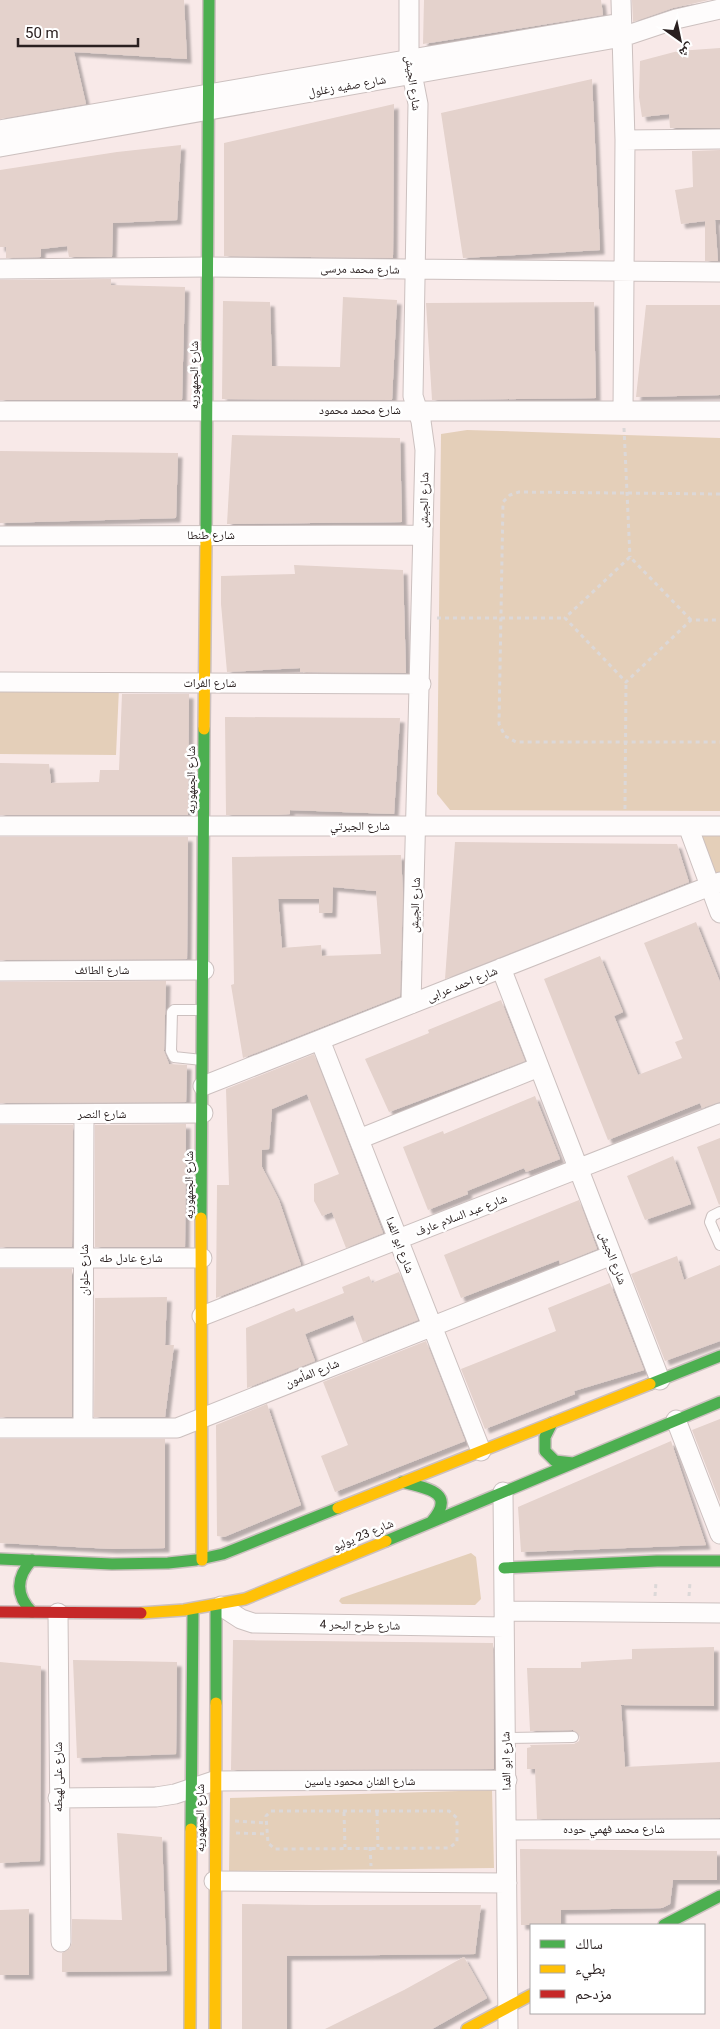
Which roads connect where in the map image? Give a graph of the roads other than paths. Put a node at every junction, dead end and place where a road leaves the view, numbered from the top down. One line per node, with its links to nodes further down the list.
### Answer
1 (209, 0): 7 (main road, شارع الجمهوريه)
2 (409, 0): 6 (street, شارع الجيش)
3 (621, 0): 5 (street)
4 (720, 9): 5 (street, شارع صفيه زغلول)
5 (622, 30): 6 (street, شارع صفيه زغلول); 10 (street)
6 (411, 66): 7 (street, شارع صفيه زغلول); 14 (street, شارع الجيش)
7 (209, 102): 8 (street, شارع صفيه زغلول); 11 (street, شارع صفيه زغلول); 12 (main road, شارع الجمهوريه)
8 (0, 130)
9 (720, 139): 10 (street)
10 (625, 140): 15 (street)
11 (0, 147)
12 (208, 267): 13 (street, شارع محمد مرسى); 14 (street, شارع محمد مرسى); 17 (main road, شارع الجمهوريه)
13 (0, 269)
14 (416, 270): 15 (street, شارع محمد مرسى); 19 (street, شارع الجيش)
15 (625, 271): 16 (street, شارع محمد مرسى); 20 (street)
16 (720, 272)
17 (207, 410): 18 (street, شارع محمد محمود); 19 (street, شارع محمد محمود); 24 (main road, شارع الجمهوريه)
18 (0, 411)
19 (416, 411): 20 (street, شارع محمد محمود); 22 (street, شارع الجيش)
20 (623, 411): 21 (street, شارع محمد محمود)
21 (720, 411)
22 (423, 535): 24 (street, شارع طنطا); 27 (street, شارع الجيش)
23 (0, 536): 24 (street, شارع طنطا)
24 (206, 536): 26 (main road, شارع الجمهوريه)
25 (0, 682): 26 (street, شارع الفرات)
26 (206, 683): 27 (street, شارع الفرات); 29 (main road, شارع الجمهوريه)
27 (421, 684): 30 (street, شارع الجيش)
28 (0, 826): 29 (street, شارع الجبرتي)
29 (205, 826): 30 (street, شارع الجبرتي); 36 (main road, شارع الجمهوريه)
30 (417, 826): 31 (street, شارع الجبرتي); 38 (street, شارع الجيش)
31 (688, 826): 32 (street, شارع الجبرتي); 33 (street)
32 (720, 826)
33 (715, 884): 34 (street); 35 (street, شارع احمد عرابى)
34 (720, 913)
35 (501, 968): 38 (street, شارع احمد عرابى); 42 (street, شارع الجيش)
36 (204, 970): 37 (street, شارع الطائف); 39 (main road, شارع الجمهوريه)
37 (0, 971)
38 (412, 1004): 40 (street, شارع احمد عرابى)
39 (204, 1010): 41 (main road, شارع الجمهوريه); 41 (lane)
40 (320, 1040): 43 (street, شارع احمد عرابى); 48 (street, شارع ابو الفدا)
41 (203, 1060): 43 (main road, شارع الجمهوريه)
42 (540, 1067): 48 (street); 49 (street, شارع الجيش)
43 (203, 1086): 47 (main road, شارع الجمهوريه)
44 (720, 1113): 49 (street, شارع عبد السلام عارف)
45 (0, 1114): 46 (street, شارع النصر)
46 (84, 1114): 47 (street, شارع النصر); 55 (street, شارع حلوان)
47 (203, 1114): 56 (main road, شارع الجمهوريه)
48 (359, 1139): 51 (street, شارع ابو الفدا)
49 (579, 1168): 51 (street, شارع عبد السلام عارف); 53 (street, شارع الجيش)
50 (720, 1212): 52 (lane)
51 (398, 1240): 57 (street, شارع عبد السلام عارف); 58 (street, شارع ابو الفدا)
52 (720, 1245)
53 (612, 1255): 58 (street, شارع المأمون); 60 (street, شارع الجيش)
54 (0, 1258): 55 (street, شارع عادل طه)
55 (84, 1258): 56 (street, شارع عادل طه); 65 (street, شارع حلوان)
56 (202, 1258): 57 (main road, شارع الجمهوريه)
57 (202, 1316): 62 (main road, شارع الجمهوريه)
58 (432, 1325): 62 (street, شارع المأمون); 67 (street, شارع ابو الفدا)
59 (720, 1356): 60 (main road)
60 (660, 1380): 64 (main road)
61 (720, 1402): 63 (main road, شارع 23 يوليو)
62 (200, 1418): 65 (street, شارع المأمون); 75 (main road, شارع الجمهوريه)
63 (676, 1420): 68 (main road, شارع 23 يوليو); 72 (street)
64 (552, 1423): 67 (main road); 68 (main road)
65 (83, 1427): 66 (street, شارع المأمون)
66 (0, 1428)
67 (481, 1450): 69 (main road)
68 (573, 1463): 70 (main road, شارع 23 يوليو)
69 (402, 1482): 71 (main road); 75 (main road)
70 (503, 1492): 71 (main road, شارع 23 يوليو); 77 (street, شارع ابو الفدا)
71 (432, 1521): 78 (main road, شارع 23 يوليو)
72 (720, 1534)
73 (0, 1559): 74 (main road)
74 (32, 1560): 75 (main road); 81 (main road)
75 (202, 1560)
76 (720, 1561): 77 (main road)
77 (504, 1568): 84 (street, شارع ابو الفدا)
78 (218, 1606): 79 (main road, شارع 23 يوليو); 84 (street, شارع طرح البحر 4); 88 (main road, شارع الجمهوريه)
79 (193, 1611): 82 (main road, شارع 23 يوليو); 89 (main road, شارع الجمهوريه)
80 (0, 1612): 81 (main road, شارع 23 يوليو)
81 (32, 1612): 82 (main road, شارع 23 يوليو)
82 (58, 1613): 90 (street, شارع على لهيطه)
83 (720, 1613): 84 (street, شارع طرح البحر 4)
84 (504, 1619): 86 (street, شارع ابو الفدا)
85 (573, 1737): 86 (lane)
86 (506, 1738): 87 (street, شارع ابو الفدا)
87 (506, 1780): 88 (street, شارع الفنان محمود ياسين); 92 (street, شارع ابو الفدا)
88 (214, 1781): 89 (street, شارع الفنان محمود ياسين); 93 (main road, شارع الجمهوريه)
89 (191, 1789): 90 (street, شارع الفنان محمود ياسين); 100 (main road, شارع الجمهوريه)
90 (58, 1798): 97 (street, شارع على لهيطه)
91 (720, 1829): 92 (street, شارع محمد فهمي حوده)
92 (507, 1830): 94 (street, شارع ابو الفدا)
93 (214, 1881): 94 (street); 101 (main road, شارع الجمهوريه)
94 (507, 1883): 99 (street, شارع ابو الفدا)
95 (720, 1897): 96 (main road)
96 (666, 1924)
97 (61, 1942)
98 (530, 1996): 99 (main road)
99 (507, 2008): 102 (main road); 103 (street, شارع ابو الفدا)
100 (190, 2029)
101 (215, 2029)
102 (467, 2029)
103 (508, 2029)

